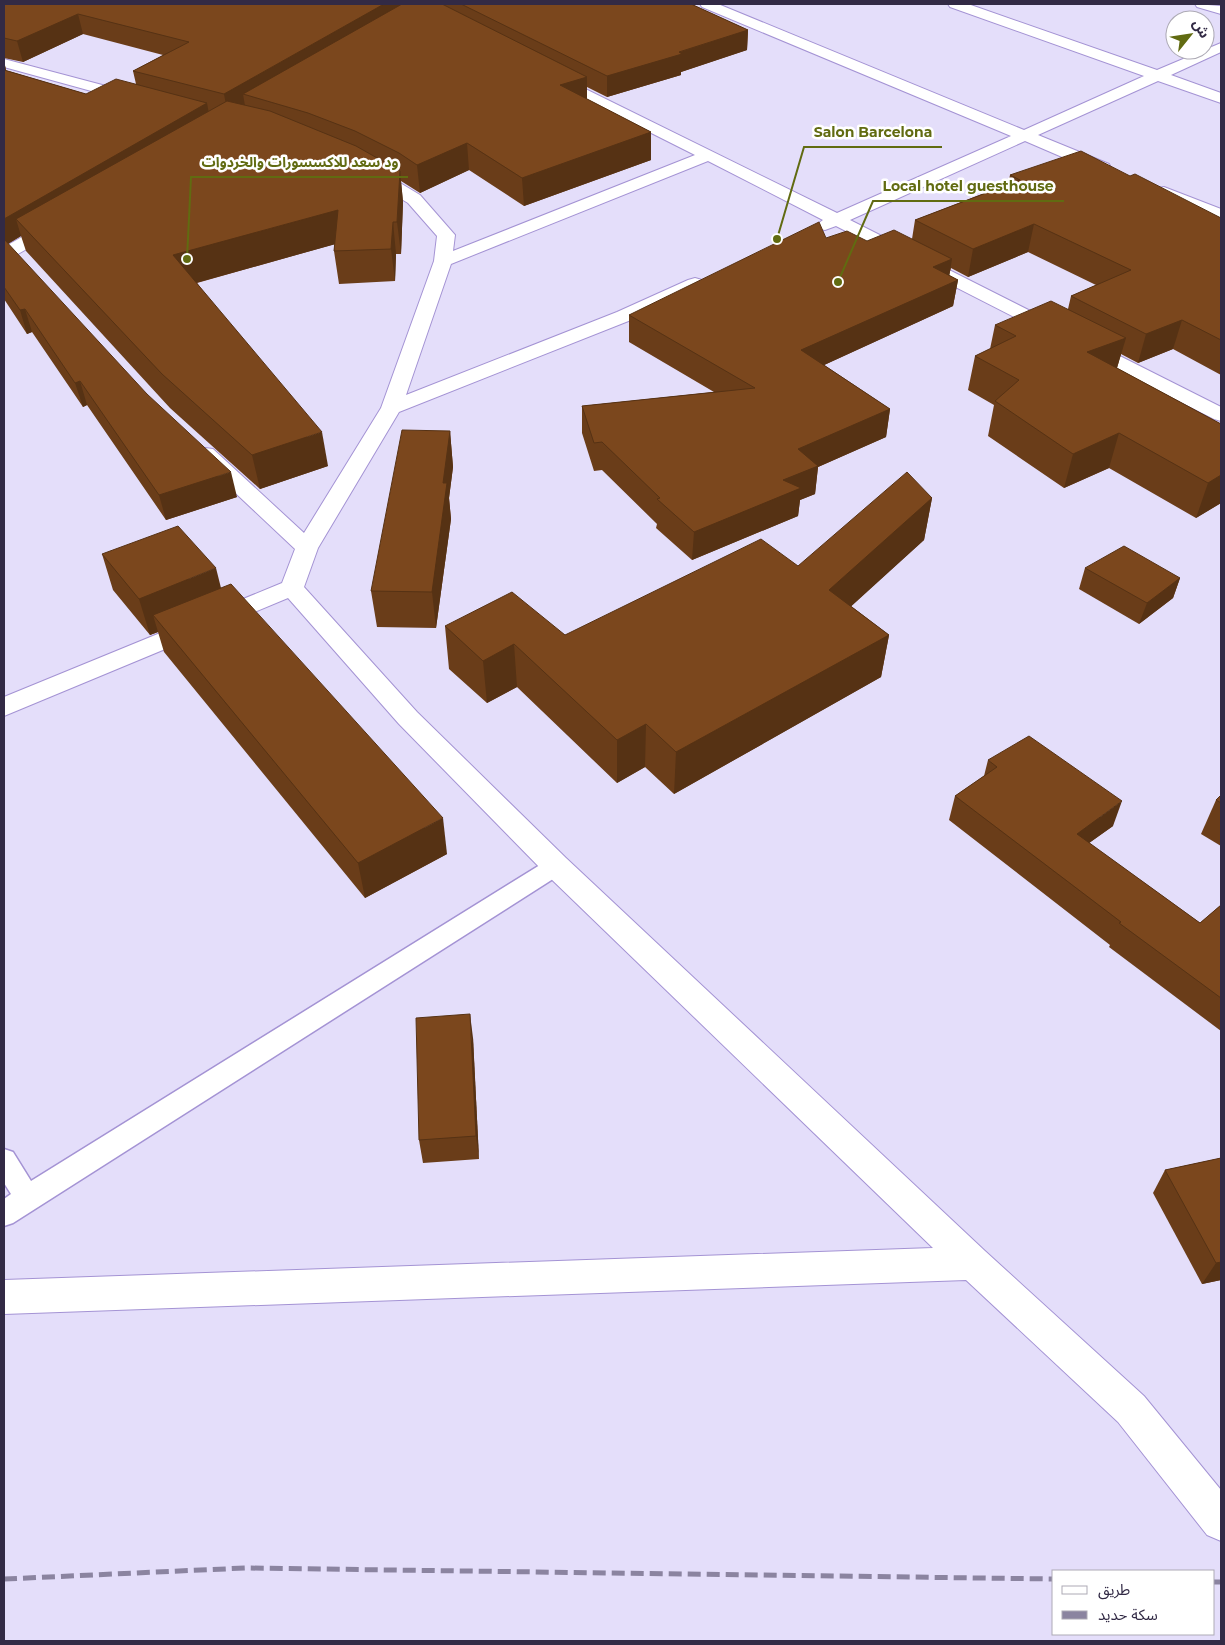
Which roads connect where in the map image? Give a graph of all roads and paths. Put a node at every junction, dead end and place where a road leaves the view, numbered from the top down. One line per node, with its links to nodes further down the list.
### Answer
1 (707, 4): 11 (street)
2 (955, 4): 8 (street)
3 (1202, 4): 4 (street)
4 (1221, 10)
5 (1221, 47): 8 (street)
6 (4, 63): 10 (street)
7 (540, 72): 12 (street)
8 (1158, 75): 9 (street); 11 (street)
9 (1221, 98)
10 (155, 103)
11 (1022, 136): 14 (street); 18 (street)
12 (709, 155): 18 (street); 21 (street)
13 (350, 164): 21 (street)
14 (1113, 172)
15 (1149, 186): 16 (street)
16 (1221, 215)
17 (70, 216): 20 (street)
18 (837, 220): 19 (street); 24 (street)
19 (810, 232)
20 (13, 256)
21 (443, 261): 23 (street)
22 (713, 276): 23 (street)
23 (391, 408): 26 (street)
24 (1221, 415)
25 (191, 440): 26 (street)
26 (306, 548): 27 (street)
27 (292, 588): 28 (street); 29 (street)
28 (4, 707)
29 (556, 866): 31 (lane); 33 (street)
30 (4, 1160): 31 (lane)
31 (28, 1198): 32 (lane)
32 (4, 1214)
33 (973, 1262): 34 (street); 35 (street)
34 (4, 1298)
35 (1221, 1521)

